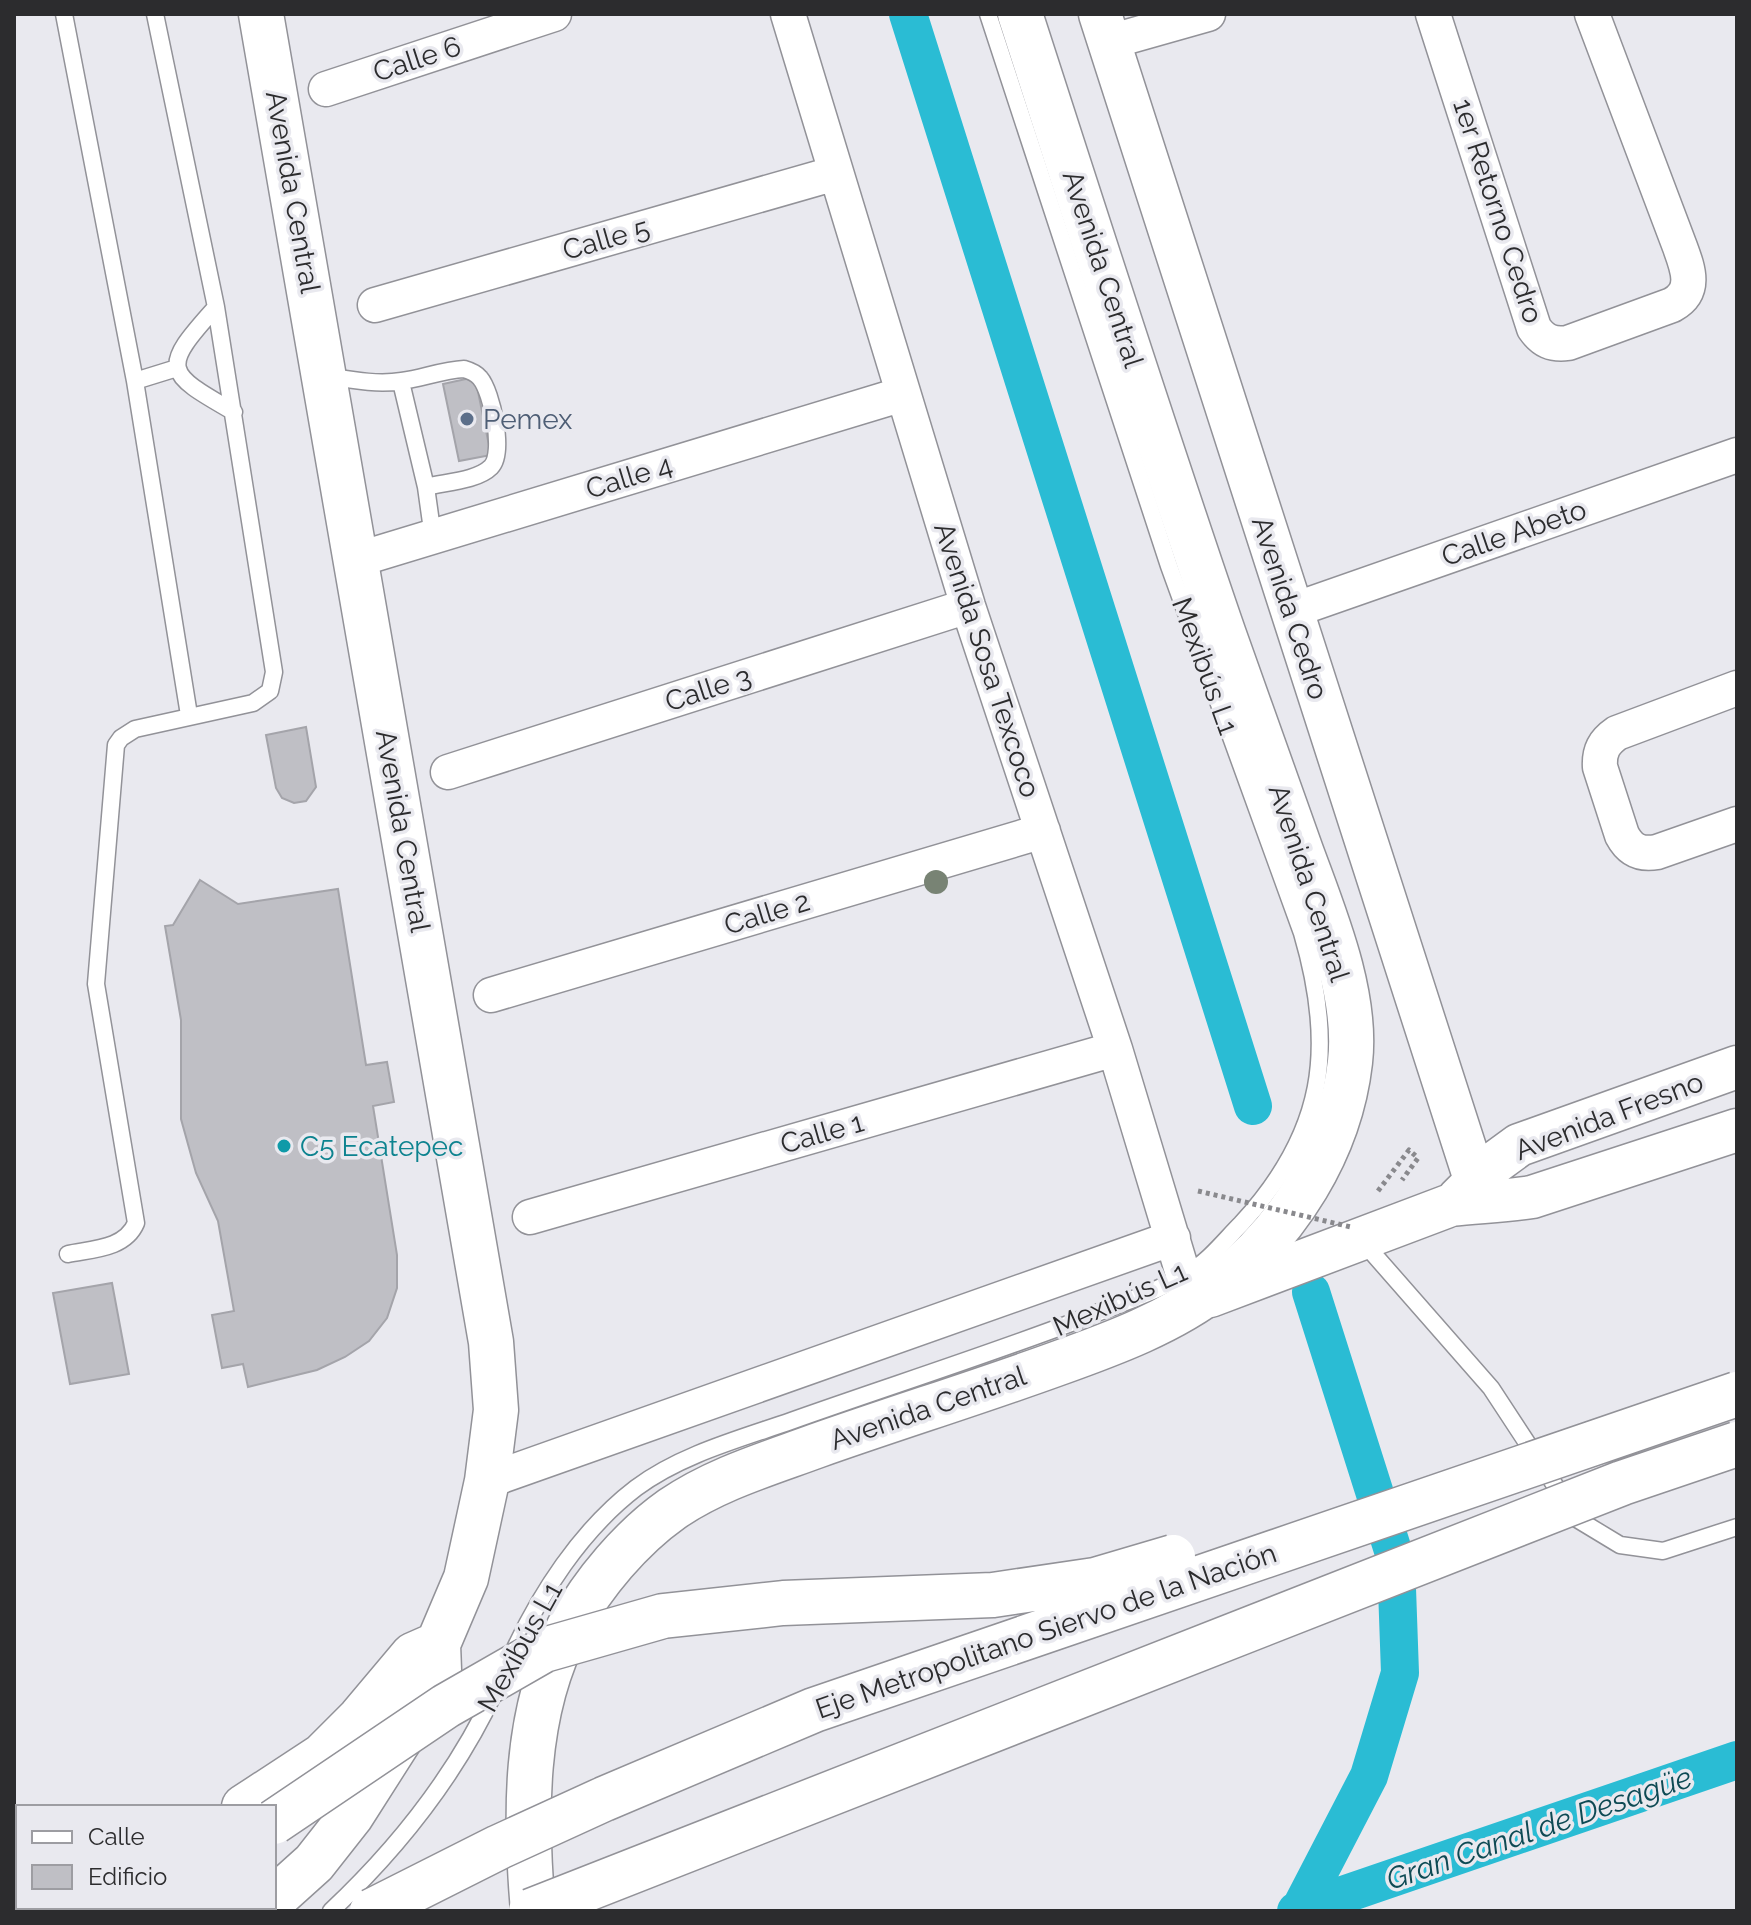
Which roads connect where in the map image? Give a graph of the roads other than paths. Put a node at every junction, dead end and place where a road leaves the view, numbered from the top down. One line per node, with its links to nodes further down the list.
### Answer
1 (64, 14): 18 (lane)
2 (155, 14): 15 (lane)
3 (261, 14): 17 (highway, Avenida Central)
4 (554, 14): 12 (street, Calle 6)
5 (788, 14): 13 (street, Avenida Sosa Texcoco)
6 (988, 14): 42 (lane, Mexibús L1)
7 (1020, 14): 42 (highway, Avenida Central)
8 (1208, 14): 11 (street)
9 (1433, 14): 10 (street, 1er Retorno Cedro)
10 (1592, 14)
11 (1105, 28): 27 (street, Avenida Cedro)
12 (326, 89)
13 (836, 173): 14 (street, Calle 5); 20 (street, Avenida Sosa Texcoco)
14 (375, 305)
15 (216, 307): 16 (lane); 21 (lane)
16 (177, 368): 18 (lane); 21 (lane)
17 (325, 375): 19 (lane); 25 (highway, Avenida Central)
18 (135, 381): 29 (lane)
19 (401, 382): 23 (lane); 23 (lane)
20 (903, 394): 24 (street, Calle 4); 26 (street, Avenida Sosa Texcoco)
21 (234, 412): 29 (lane)
22 (1737, 455): 27 (street, Calle Abeto)
23 (426, 487): 24 (lane)
24 (433, 537): 25 (street, Calle 4)
25 (356, 560): 46 (highway, Avenida Central)
26 (968, 606): 30 (street, Calle 3); 32 (street, Avenida Sosa Texcoco)
27 (1291, 611): 37 (street, Avenida Cedro)
28 (1737, 688): 31 (street)
29 (189, 715): 41 (lane)
30 (448, 772)
31 (1737, 824)
32 (1043, 831): 33 (street, Calle 2); 34 (street, Avenida Sosa Texcoco)
33 (491, 995)
34 (1115, 1049): 38 (street, Calle 1); 40 (street, Avenida Sosa Texcoco)
35 (1737, 1067): 37 (street, Avenida Fresno)
36 (1737, 1130): 37 (street, Avenida Fresno)
37 (1470, 1196): 39 (street, Avenida Fresno)
38 (530, 1217)
39 (1356, 1233): 42 (street, Avenida Fresno); 47 (lane)
40 (1173, 1238): 42 (street, Avenida Sosa Texcoco); 46 (street)
41 (68, 1254)
42 (1188, 1290): 52 (lane, Mexibús L1); 54 (highway, Avenida Central)
43 (1737, 1394): 45 (highway, Eje Metropolitano Siervo de la Nación, bridge)
44 (1737, 1444): 54 (highway, bridge)
45 (1505, 1474): 50 (highway, bridge); 53 (highway, Eje Metropolitano Siervo de la Nación, bridge)
46 (487, 1481): 48 (highway, Avenida Central)
47 (1737, 1527)
48 (438, 1644): 49 (highway); 51 (highway, Avenida Central)
49 (247, 1805)
50 (276, 1821)
51 (276, 1897)
52 (331, 1911)
53 (372, 1911)
54 (532, 1911)

